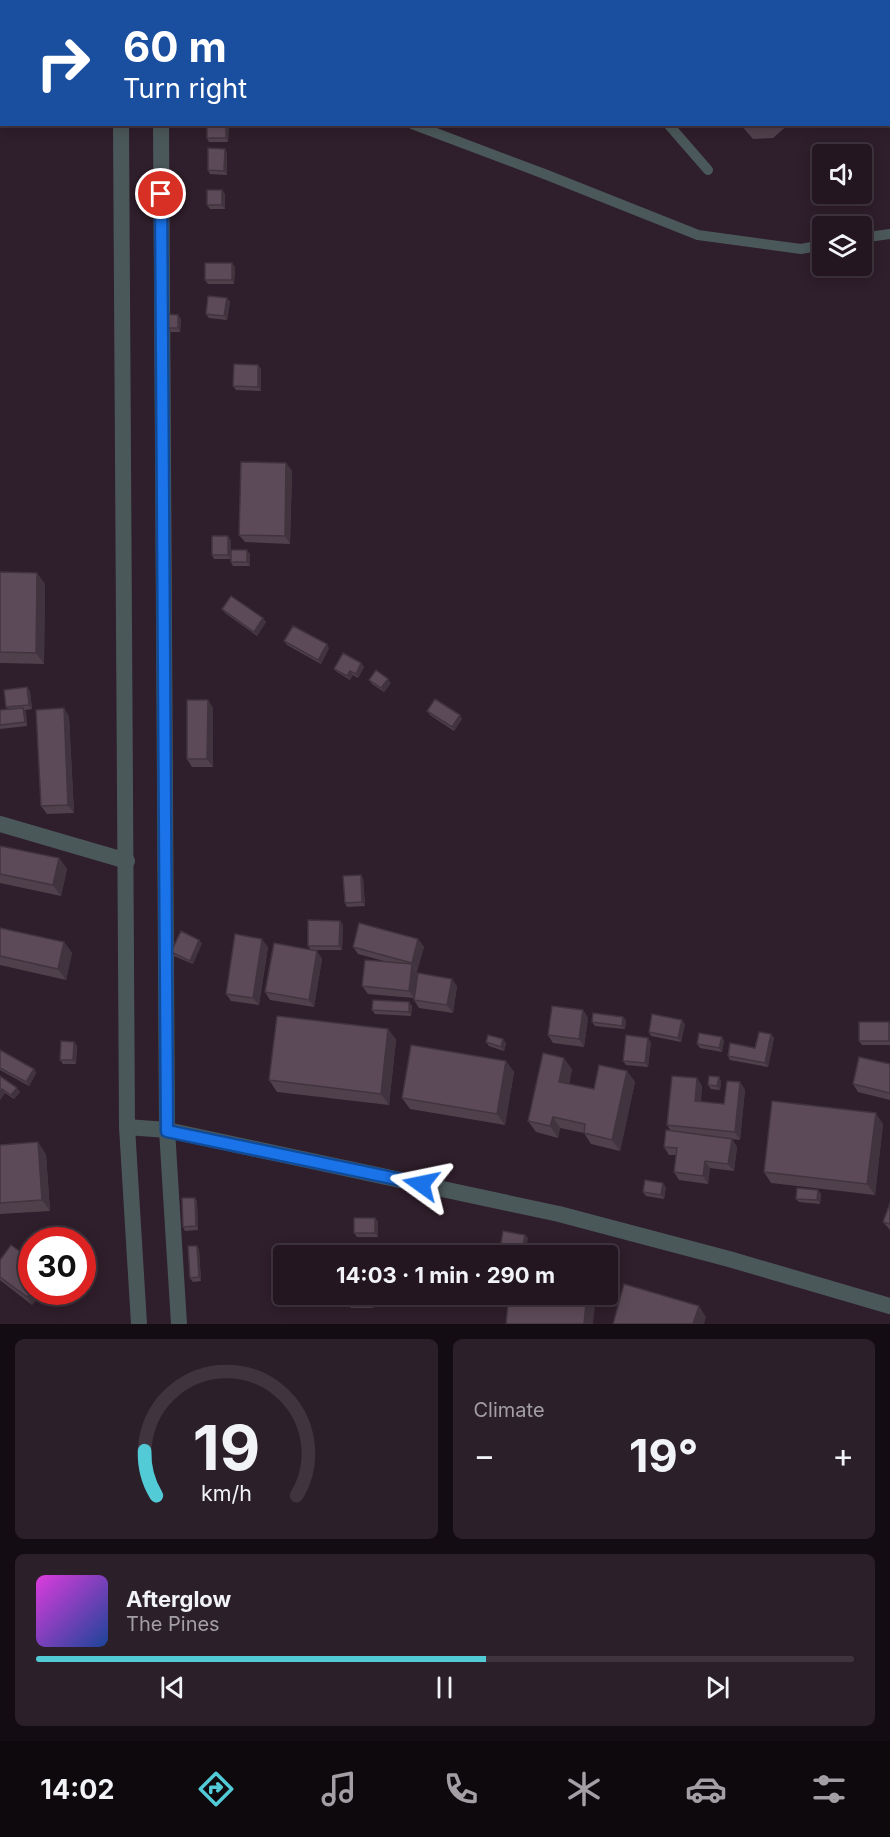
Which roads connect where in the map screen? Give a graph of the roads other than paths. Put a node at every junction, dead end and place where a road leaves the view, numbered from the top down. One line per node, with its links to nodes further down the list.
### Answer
1 (121, 126): 10 (street)
2 (161, 126): 12 (street)
3 (417, 126): 8 (lane)
4 (670, 126): 5 (lane)
5 (708, 170)
6 (890, 234): 7 (lane)
7 (872, 236)
8 (812, 247)
9 (0, 824): 10 (street)
10 (127, 861): 11 (street)
11 (127, 1127): 12 (street); 14 (street)
12 (167, 1131): 13 (street); 15 (street)
13 (890, 1306)
14 (139, 1324)
15 (179, 1324)

